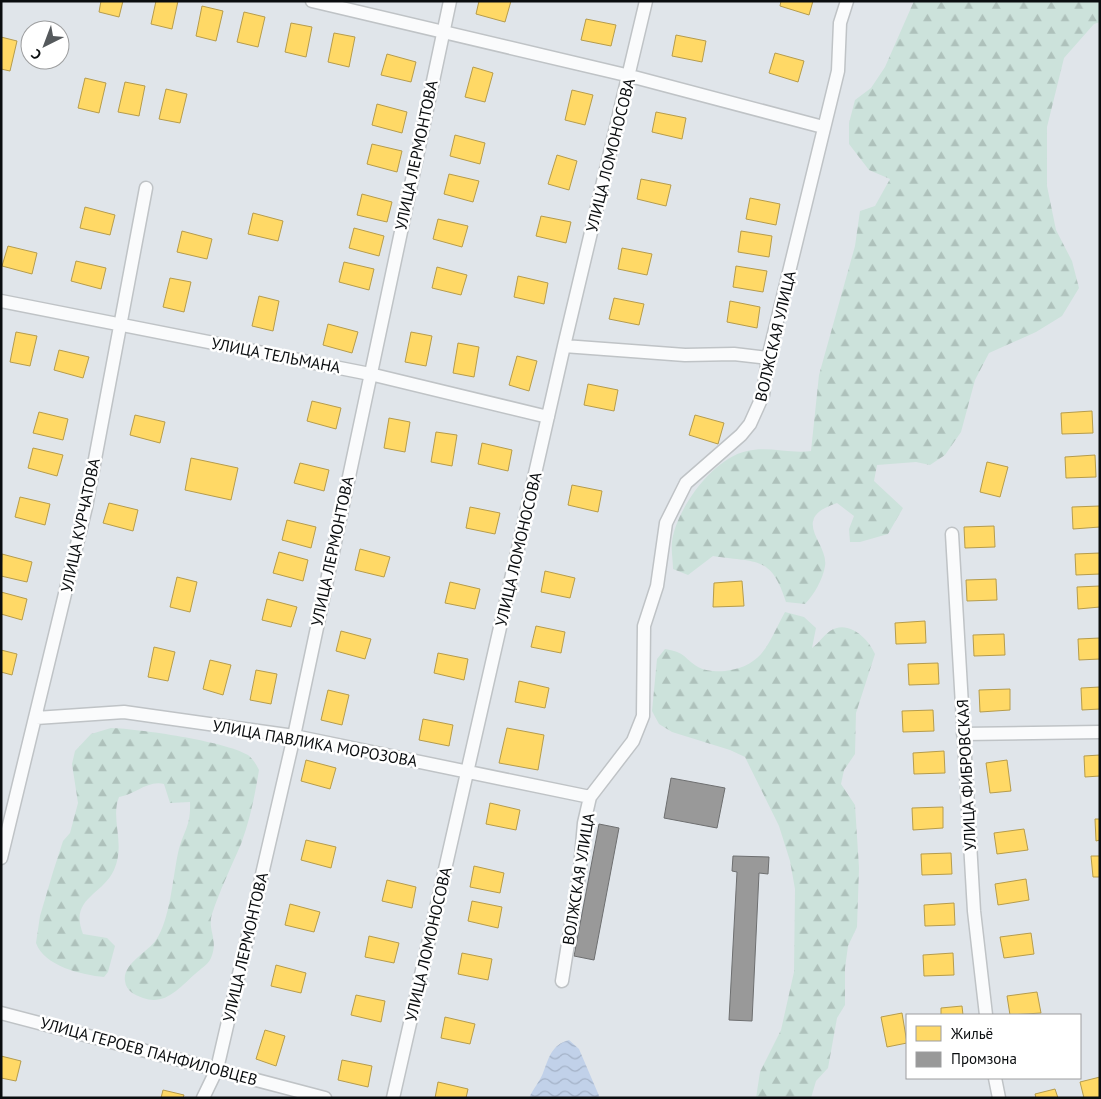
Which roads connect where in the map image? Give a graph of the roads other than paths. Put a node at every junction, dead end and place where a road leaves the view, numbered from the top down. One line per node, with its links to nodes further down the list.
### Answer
1 (312, 1): 5 (street)
2 (450, 1): 5 (street, УЛИЦА ЛЕРМОНТОВА)
3 (646, 1): 6 (street, УЛИЦА ЛОМОНОСОВА)
4 (847, 1): 7 (street, ВОЛЖСКАЯ УЛИЦА)
5 (443, 30): 6 (street); 13 (street, УЛИЦА ЛЕРМОНТОВА)
6 (630, 76): 7 (street); 11 (street, УЛИЦА ЛОМОНОСОВА)
7 (823, 127): 12 (street, ВОЛЖСКАЯ УЛИЦА)
8 (146, 188): 10 (street, УЛИЦА КУРЧАТОВА)
9 (1, 301): 10 (street, УЛИЦА ТЕЛЬМАНА)
10 (120, 323): 13 (street, УЛИЦА ТЕЛЬМАНА); 16 (street, УЛИЦА КУРЧАТОВА)
11 (564, 346): 12 (street); 14 (street, УЛИЦА ЛОМОНОСОВА)
12 (768, 358): 21 (street, ВОЛЖСКАЯ УЛИЦА)
13 (370, 374): 14 (street, УЛИЦА ТЕЛЬМАНА); 19 (street, УЛИЦА ЛЕРМОНТОВА)
14 (548, 417): 20 (street, УЛИЦА ЛОМОНОСОВА)
15 (952, 534): 18 (street, УЛИЦА ФИБРОВСКАЯ)
16 (36, 718): 19 (street, УЛИЦА ПАВЛИКА МОРОЗОВА); 22 (street, УЛИЦА КУРЧАТОВА)
17 (1100, 732): 18 (street)
18 (963, 734): 26 (street, УЛИЦА ФИБРОВСКАЯ)
19 (294, 736): 20 (street, УЛИЦА ПАВЛИКА МОРОЗОВА); 27 (street, УЛИЦА ЛЕРМОНТОВА)
20 (467, 770): 21 (street, УЛИЦА ПАВЛИКА МОРОЗОВА); 31 (street, УЛИЦА ЛОМОНОСОВА)
21 (590, 797): 24 (street, ВОЛЖСКАЯ УЛИЦА)
22 (5, 827): 23 (street, УЛИЦА КУРЧАТОВА)
23 (1, 858)
24 (562, 981)
25 (1, 1013): 27 (street, УЛИЦА ГЕРОЕВ ПАНФИЛОВЦЕВ)
26 (986, 1014)
27 (217, 1069): 29 (street, УЛИЦА ЛЕРМОНТОВА); 30 (street, УЛИЦА ГЕРОЕВ ПАНФИЛОВЦЕВ)
28 (995, 1079): 32 (street)
29 (202, 1098)
30 (325, 1098)
31 (393, 1098)
32 (999, 1098)

